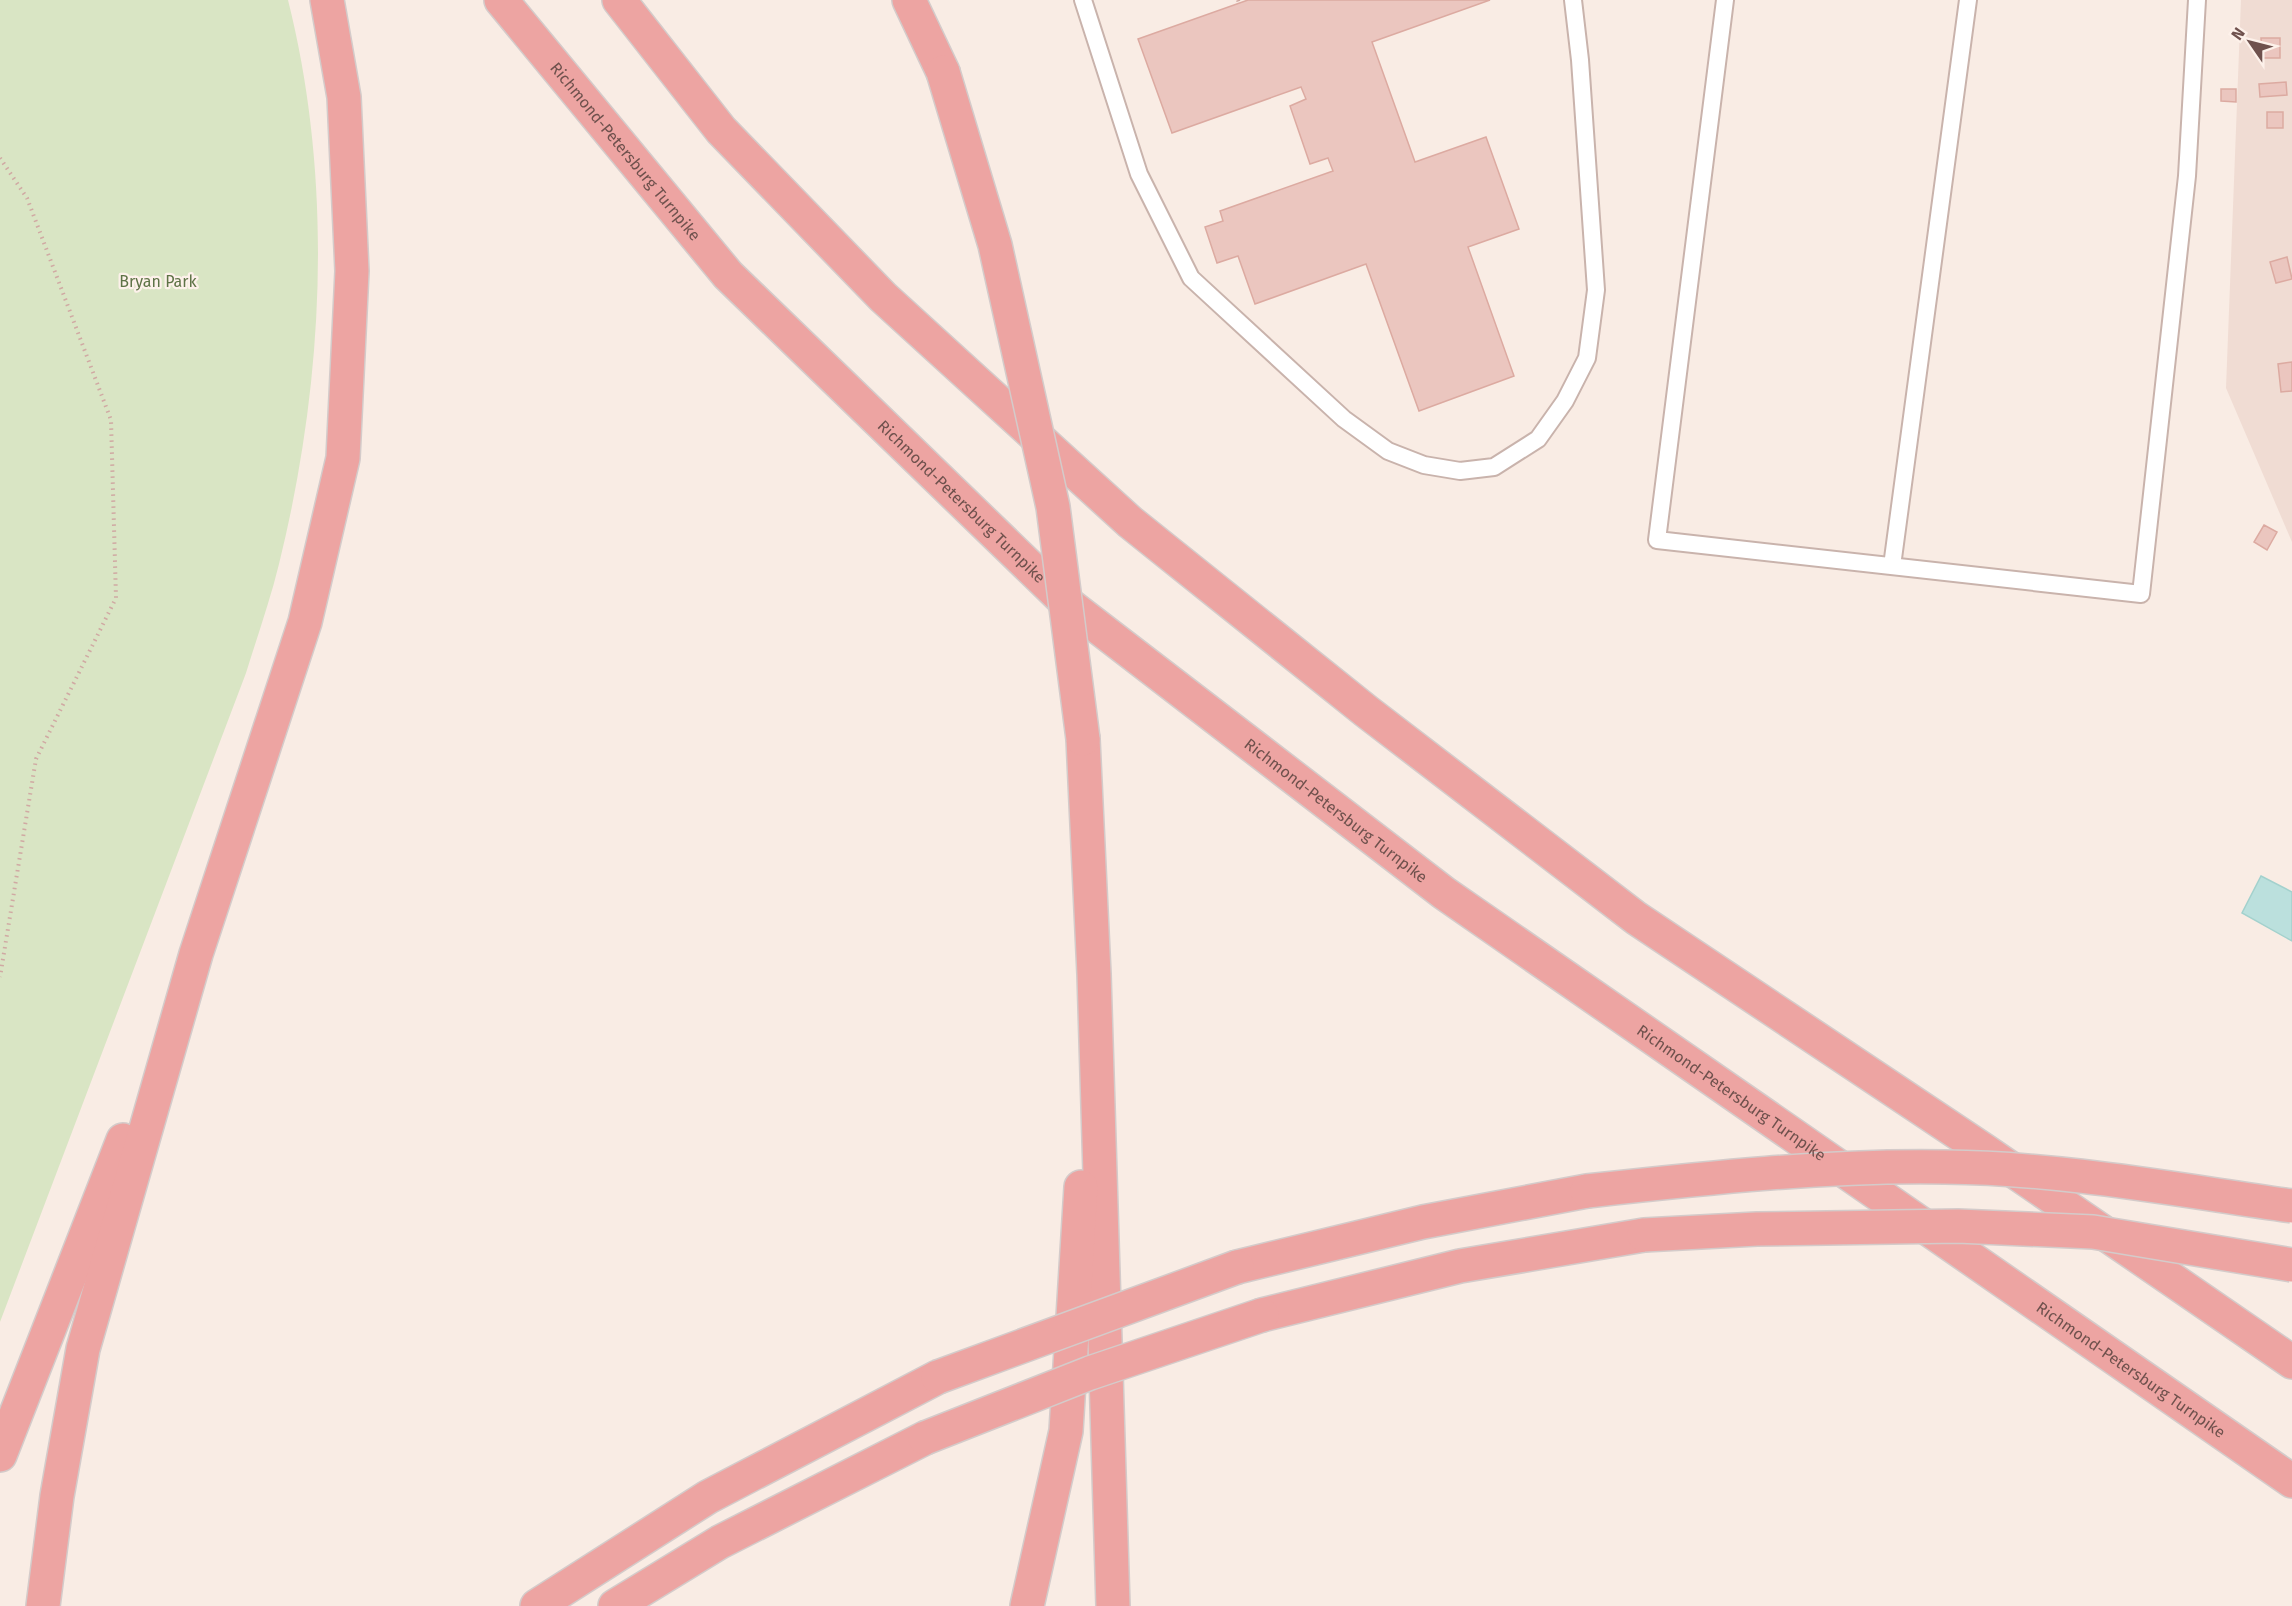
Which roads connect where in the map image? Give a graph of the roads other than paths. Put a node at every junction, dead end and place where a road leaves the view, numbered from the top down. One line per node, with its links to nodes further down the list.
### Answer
1 (327, 0): 11 (highway)
2 (501, 0): 17 (highway, Richmond-Petersburg Turnpike)
3 (619, 0): 15 (highway)
4 (909, 0): 12 (highway, bridge)
5 (1083, 0): 6 (lane)
6 (1573, 0)
7 (1725, 0): 10 (lane)
8 (1968, 0): 10 (lane)
9 (2197, 0): 10 (lane)
10 (1892, 566)
11 (196, 954): 16 (highway); 19 (highway)
12 (1094, 975): 23 (highway); 24 (highway)
13 (2292, 1206): 20 (highway, bridge)
14 (2292, 1265): 18 (highway, bridge)
15 (2292, 1362)
16 (0, 1455)
17 (2292, 1481)
18 (720, 1542): 21 (highway); 22 (highway)
19 (43, 1606)
20 (537, 1606)
21 (615, 1606)
22 (648, 1606)
23 (1028, 1606)
24 (1113, 1606)

